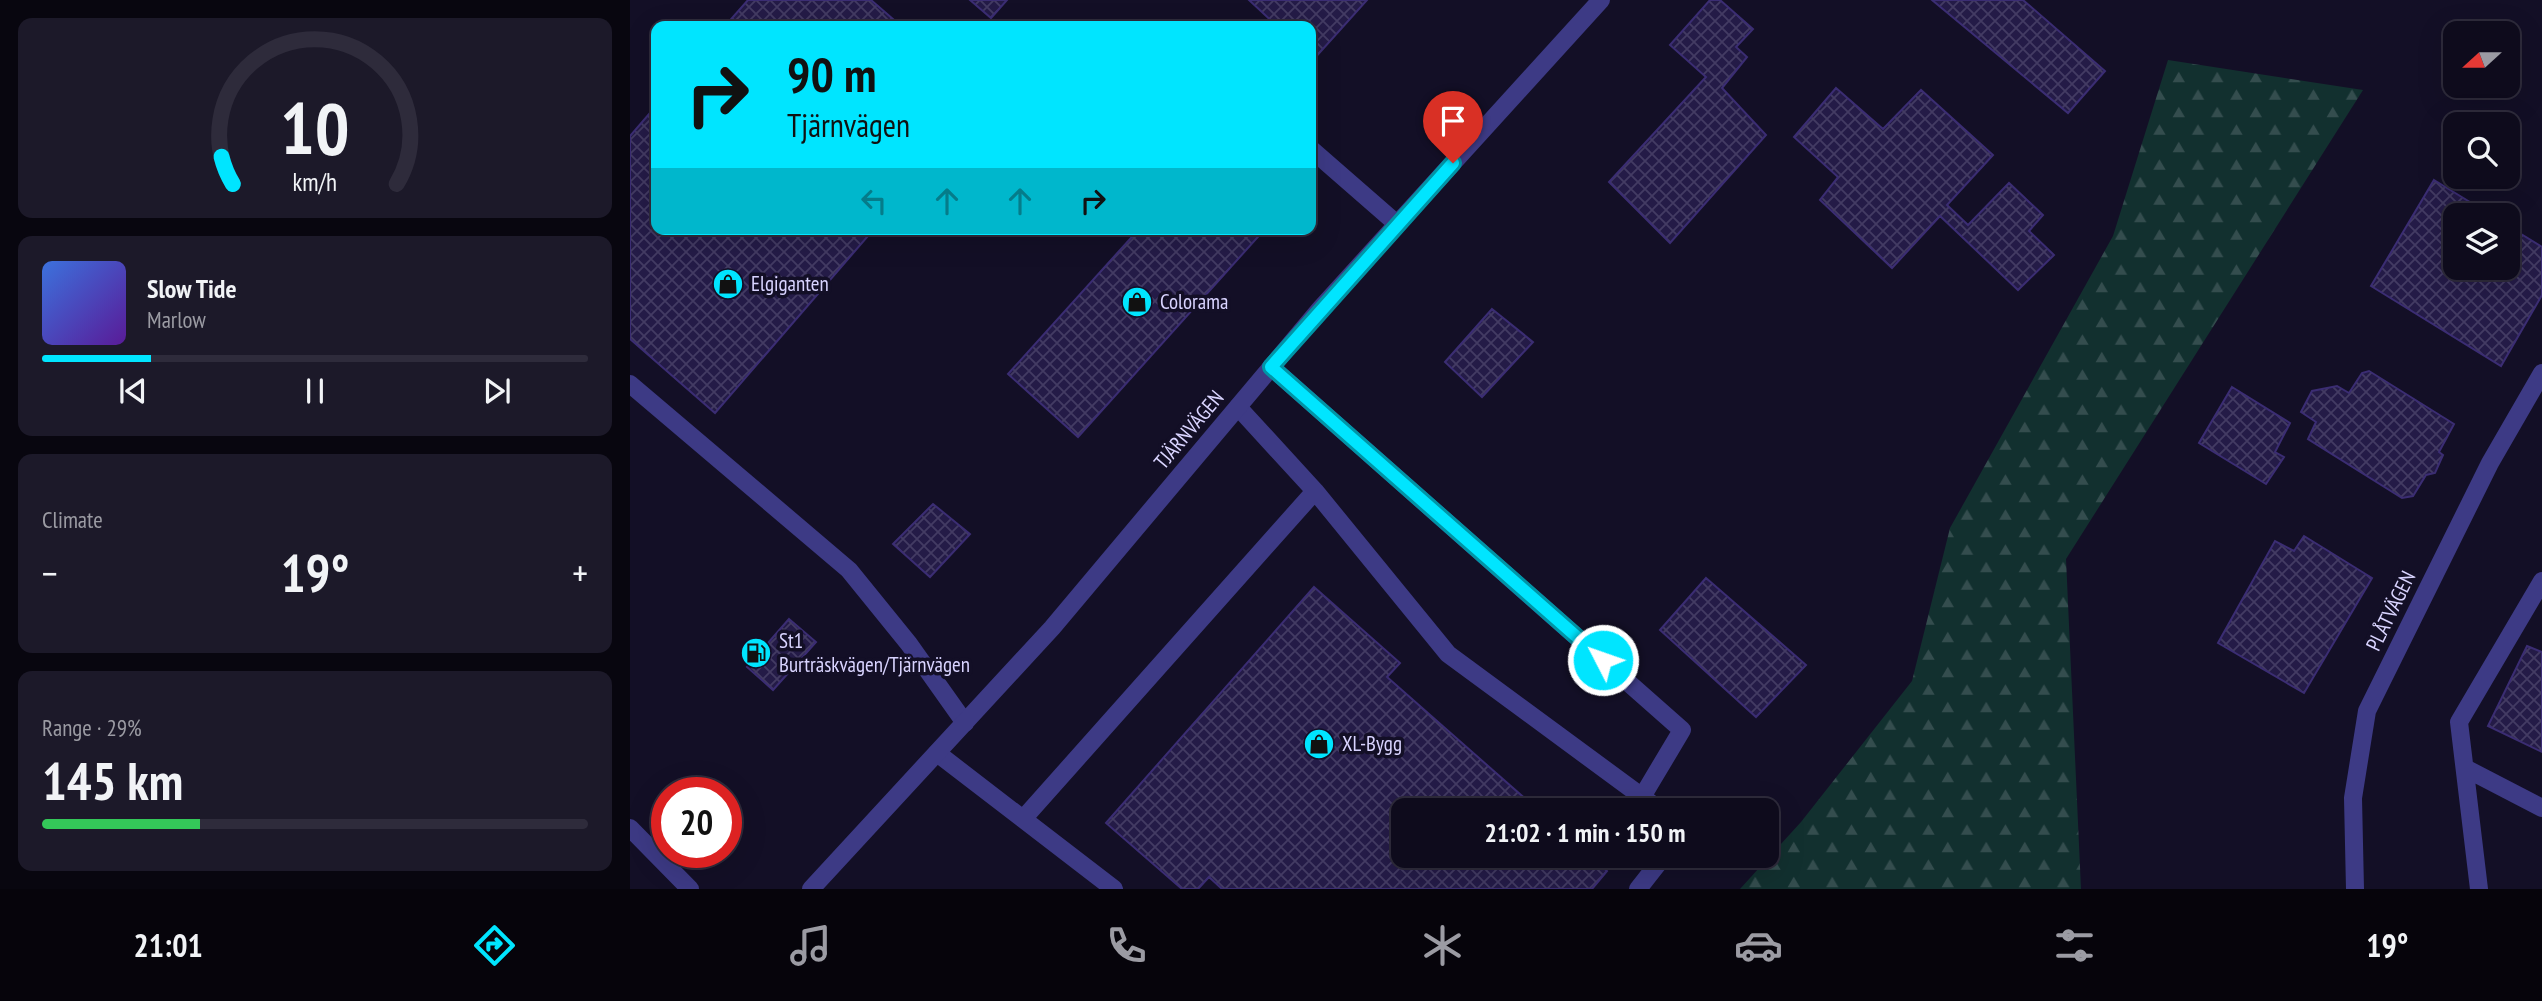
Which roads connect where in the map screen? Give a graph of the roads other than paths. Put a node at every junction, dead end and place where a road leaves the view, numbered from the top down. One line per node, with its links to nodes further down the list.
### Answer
1 (1601, 0): 3 (street, TJÄRNVÄGEN)
2 (1316, 153): 3 (street)
3 (1397, 224): 4 (street, TJÄRNVÄGEN)
4 (1271, 367): 7 (street, TJÄRNVÄGEN); 13 (street)
5 (2542, 373): 22 (street, PLÅTVÄGEN)
6 (630, 384): 10 (street)
7 (1238, 407): 8 (street); 10 (street, TJÄRNVÄGEN)
8 (1315, 491): 13 (street); 15 (street)
9 (2542, 581): 12 (street)
10 (965, 723): 11 (street, TJÄRNVÄGEN)
11 (937, 753): 15 (street); 19 (street, TJÄRNVÄGEN)
12 (2465, 768): 14 (street); 23 (street)
13 (1642, 797)
14 (2542, 808)
15 (1023, 819): 20 (street)
16 (630, 828): 18 (street)
17 (1655, 868): 21 (street)
18 (690, 889)
19 (811, 889)
20 (1114, 889)
21 (1638, 889)
22 (2355, 889)
23 (2479, 889)

